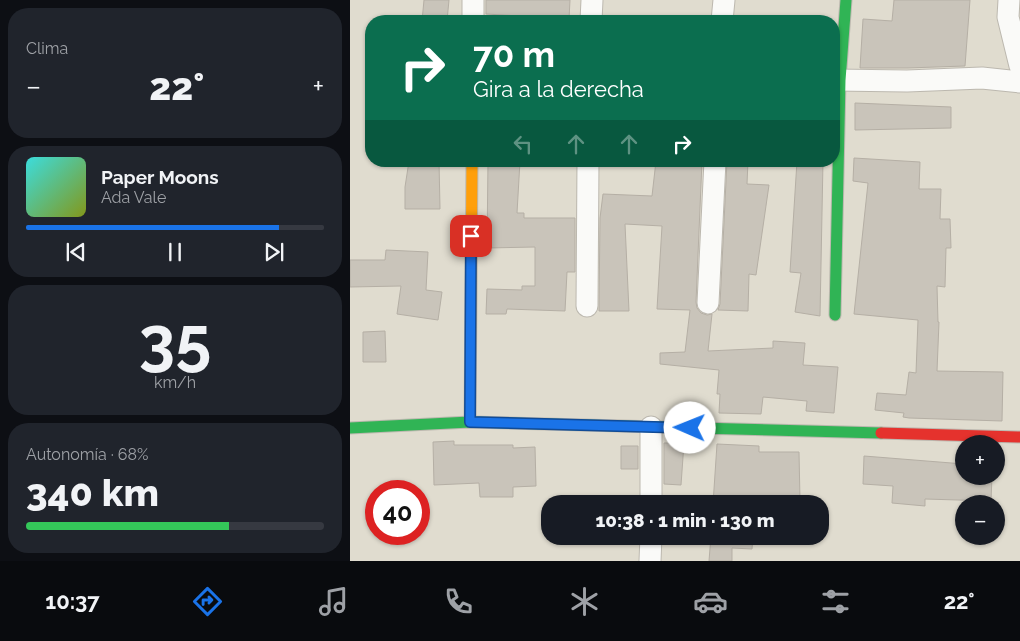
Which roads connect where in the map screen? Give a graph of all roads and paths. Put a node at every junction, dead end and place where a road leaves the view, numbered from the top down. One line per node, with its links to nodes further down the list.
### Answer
1 (473, 0): 6 (street)
2 (592, 0): 7 (street)
3 (724, 0): 8 (street)
4 (846, 0): 9 (street)
5 (1009, 0): 10 (street)
6 (473, 15)
7 (591, 15)
8 (723, 15)
9 (840, 53)
10 (1020, 66)
11 (840, 80): 12 (street)
12 (1020, 82)
13 (472, 167): 20 (street)
14 (588, 167): 18 (street)
15 (715, 167): 17 (street)
16 (836, 167): 19 (street)
17 (708, 303)
18 (587, 306)
19 (835, 315)
20 (470, 422): 21 (street); 22 (street)
21 (651, 427): 23 (street); 24 (street)
22 (350, 428)
23 (1020, 437)
24 (651, 495)
25 (651, 545): 26 (street)
26 (650, 561)

